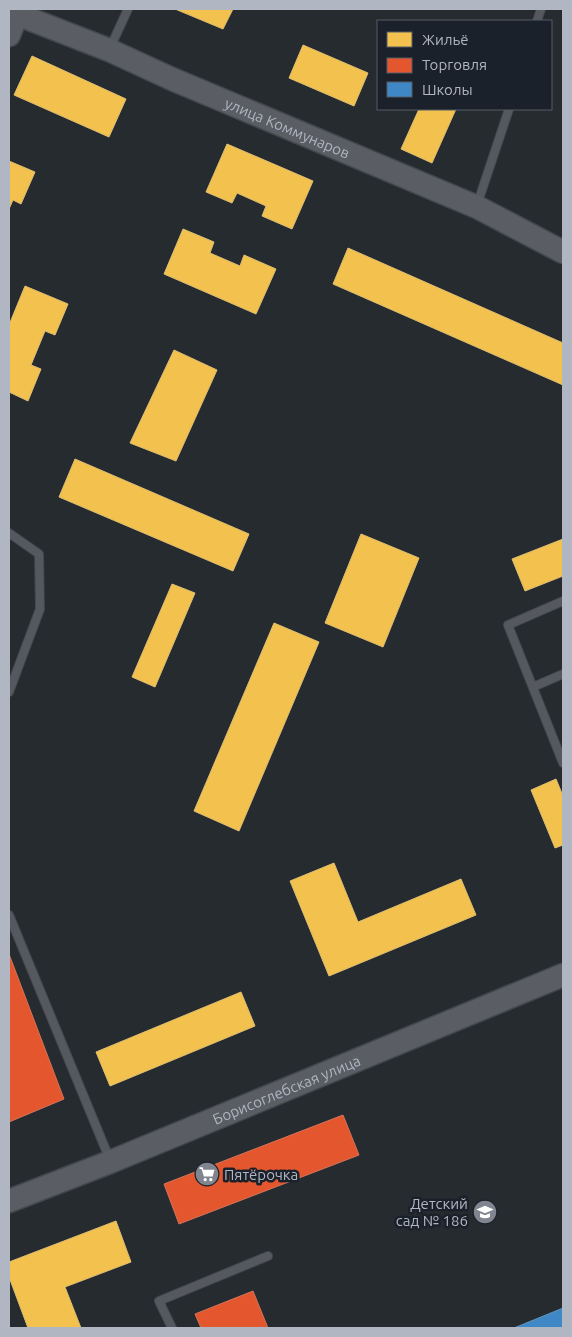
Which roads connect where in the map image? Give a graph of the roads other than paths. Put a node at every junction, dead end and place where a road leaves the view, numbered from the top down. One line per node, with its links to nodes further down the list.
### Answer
1 (128, 9): 4 (lane)
2 (15, 11): 3 (street); 4 (street, улица Коммунаров)
3 (9, 35)
4 (109, 50): 6 (street, улица Коммунаров)
5 (509, 110): 6 (lane)
6 (476, 207): 7 (street, улица Коммунаров)
7 (563, 252)
8 (9, 533): 12 (lane)
9 (563, 601): 11 (lane)
10 (563, 674): 11 (lane)
11 (533, 687): 13 (lane)
12 (9, 692)
13 (563, 763)
14 (9, 915): 16 (lane)
15 (563, 975): 16 (street, Борисоглебская улица)
16 (110, 1162): 17 (street, Борисоглебская улица)
17 (9, 1201)
18 (268, 1256): 19 (lane)
19 (172, 1328)

